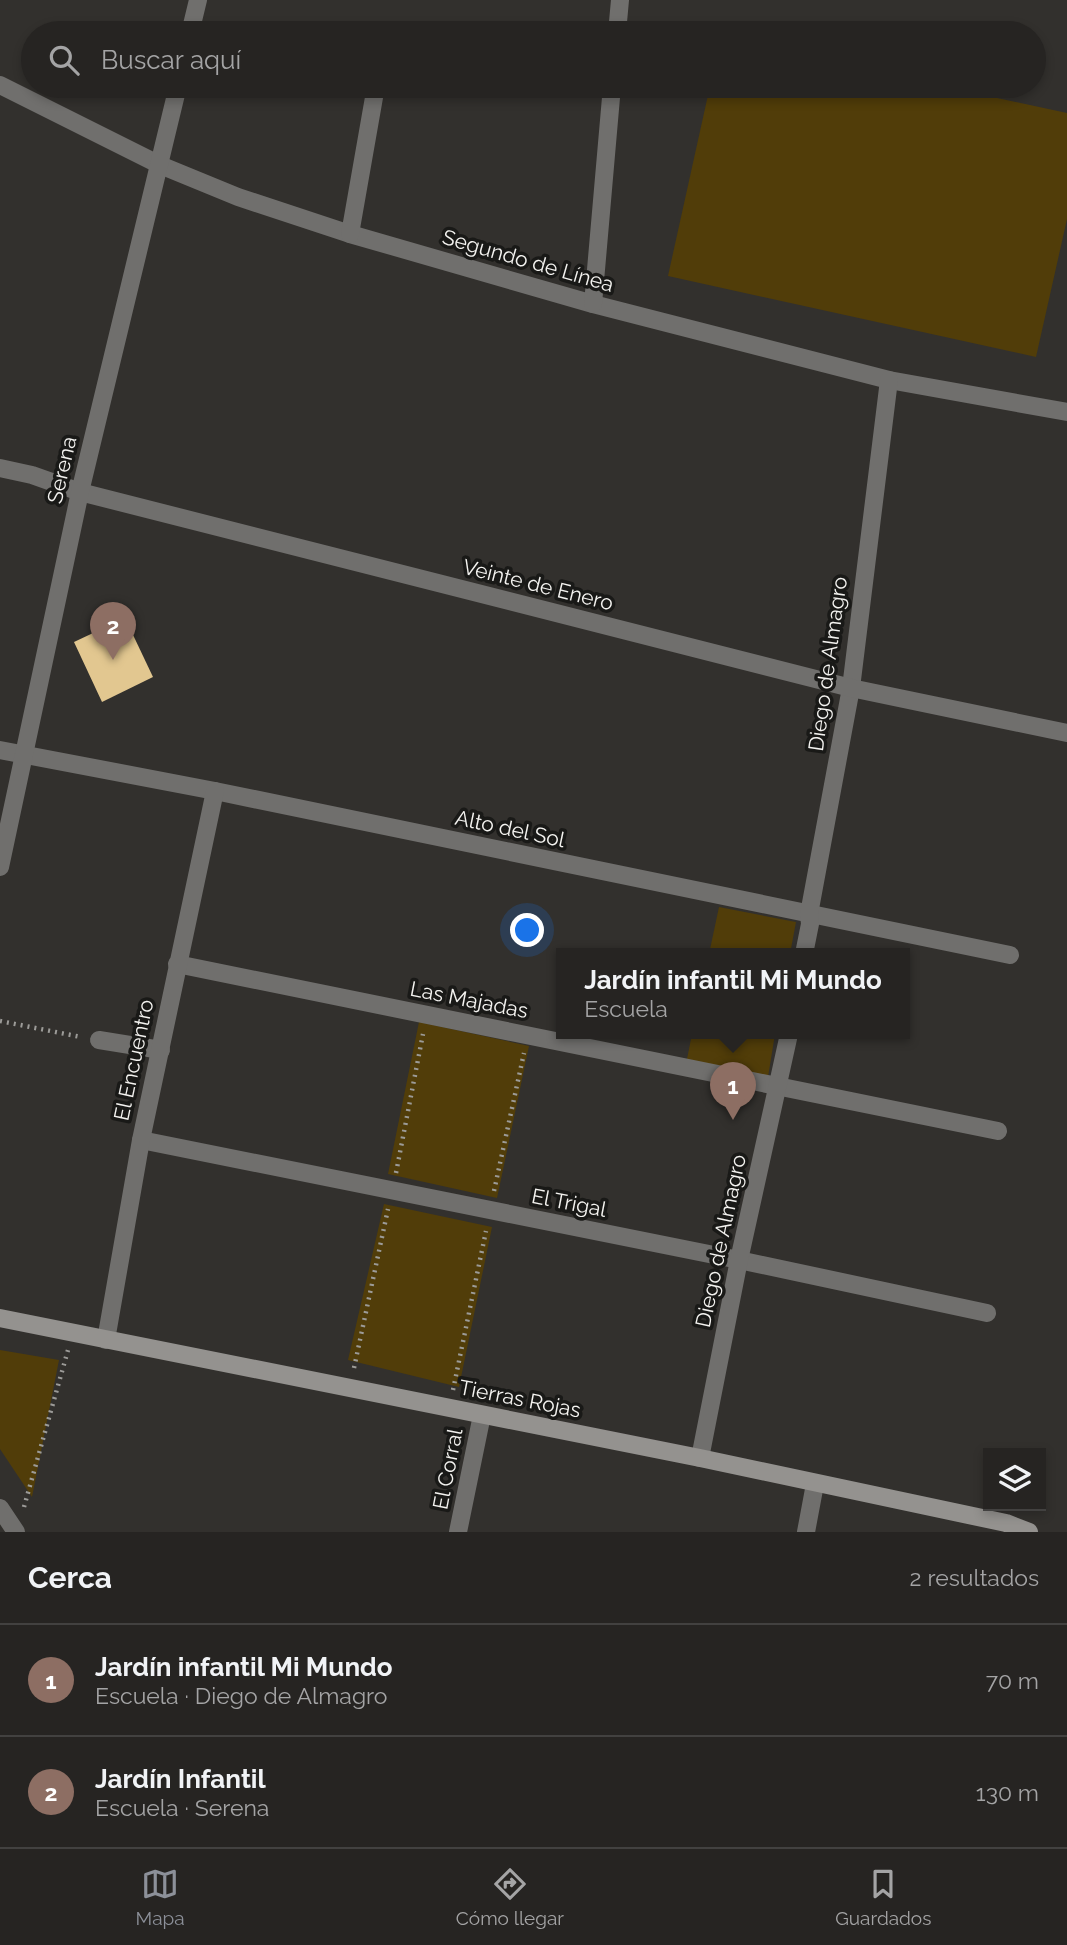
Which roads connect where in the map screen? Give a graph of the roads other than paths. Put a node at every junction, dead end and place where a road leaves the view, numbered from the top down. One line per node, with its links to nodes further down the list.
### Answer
1 (198, 0): 3 (street)
2 (620, 0): 4 (street)
3 (193, 21)
4 (618, 21)
5 (0, 85): 6 (street, Segundo de Línea)
6 (21, 96)
7 (26, 98): 11 (street, Segundo de Línea)
8 (175, 98): 11 (street, Serena)
9 (374, 98): 12 (street)
10 (611, 98): 13 (street)
11 (160, 165): 12 (street, Segundo de Línea); 17 (street, Serena)
12 (350, 234): 13 (street, Segundo de Línea)
13 (593, 303): 14 (street, Segundo de Línea)
14 (889, 380): 15 (street, Segundo de Línea); 18 (street, Diego de Almagro)
15 (1067, 412)
16 (0, 468): 17 (street, Veinte de Enero)
17 (80, 492): 18 (street, Veinte de Enero); 21 (street, Serena)
18 (851, 688): 19 (street, Veinte de Enero); 24 (street, Diego de Almagro)
19 (1067, 733)
20 (0, 750): 21 (street, Alto del Sol)
21 (24, 755): 22 (street, Alto del Sol); 23 (street, Serena)
22 (215, 791): 24 (street, Alto del Sol); 27 (street, El Encuentro)
23 (0, 867)
24 (809, 914): 25 (street, Diego de Almagro); 26 (street, Alto del Sol)
25 (805, 948)
26 (1010, 955)
27 (177, 964): 30 (street, El Encuentro); 31 (street, Las Majadas)
28 (788, 1039): 31 (street, Diego de Almagro)
29 (99, 1041): 30 (street)
30 (161, 1050): 33 (street, El Encuentro)
31 (778, 1087): 32 (street, Las Majadas); 34 (street, Diego de Almagro)
32 (998, 1131)
33 (141, 1140): 34 (street, El Trigal); 37 (street, El Encuentro)
34 (739, 1260): 35 (street, El Trigal); 39 (street, Diego de Almagro)
35 (987, 1313)
36 (0, 1318): 37 (main road, Tierras Rojas)
37 (106, 1340): 38 (main road, Tierras Rojas)
38 (482, 1415): 39 (main road, Tierras Rojas); 43 (street, El Corral)
39 (700, 1458): 40 (main road, Tierras Rojas)
40 (815, 1484): 44 (street); 45 (main road, Tierras Rojas)
41 (0, 1508): 42 (street)
42 (19, 1525)
43 (458, 1532)
44 (806, 1532)
45 (1029, 1532)

